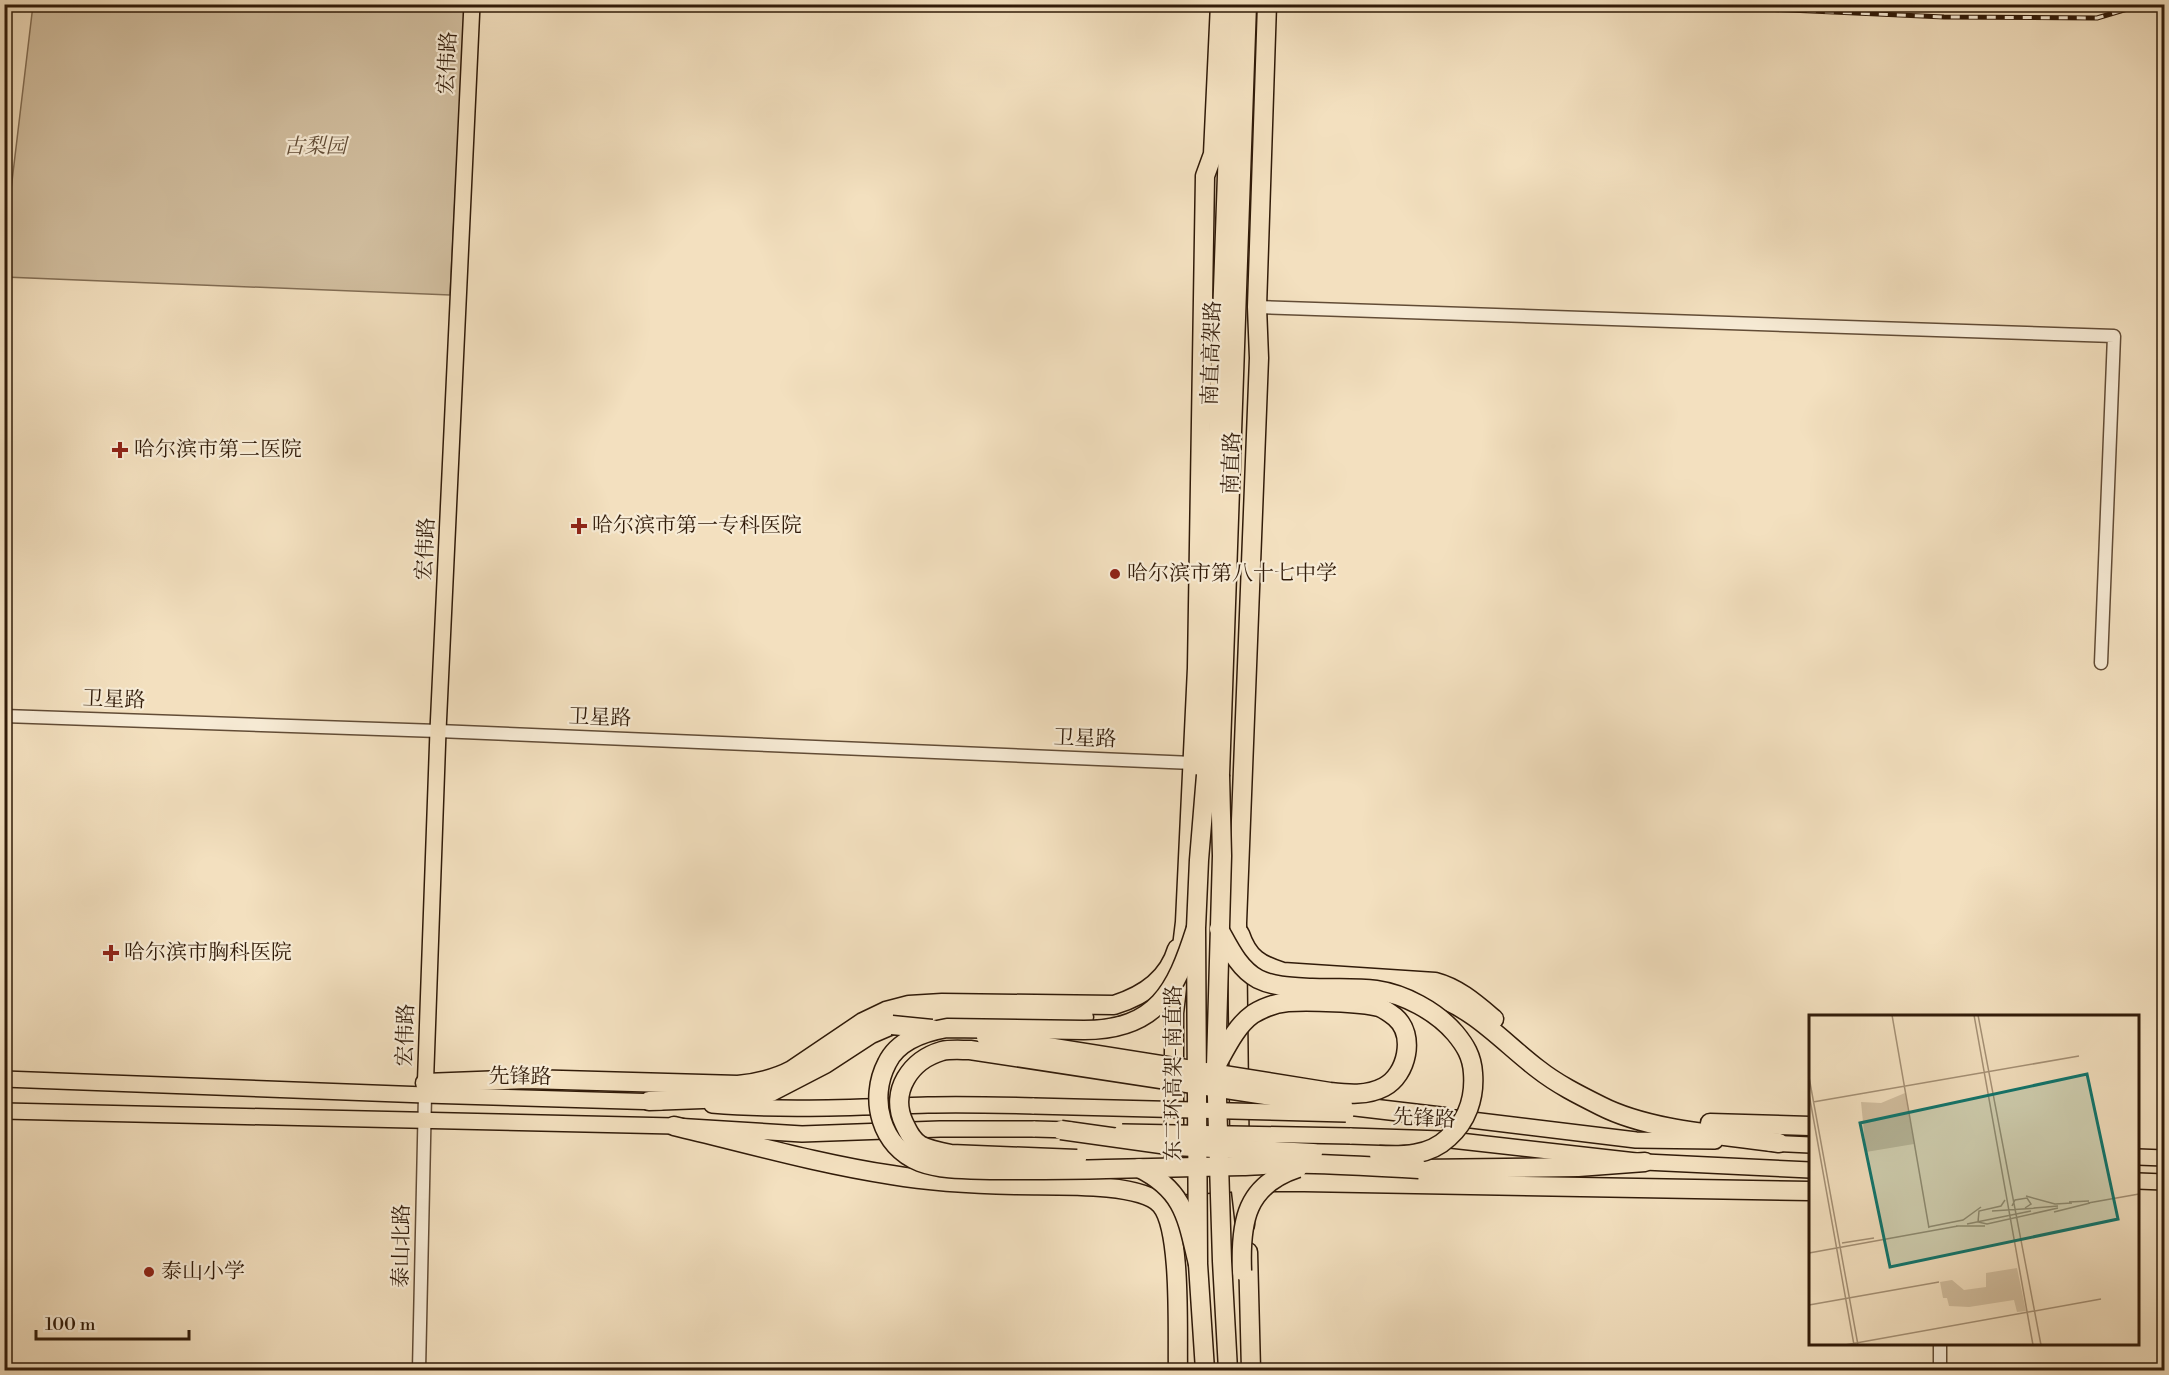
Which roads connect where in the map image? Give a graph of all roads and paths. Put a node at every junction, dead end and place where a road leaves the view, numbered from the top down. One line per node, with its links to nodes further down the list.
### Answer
1 (472, 4): 11 (main road, 宏伟路)
2 (1220, 4): 6 (highway, 南直路)
3 (1233, 4): 12 (highway, 南直高架路)
4 (1247, 4): 12 (highway, 南直高架路)
5 (1267, 4): 7 (highway, 南直路)
6 (1205, 176): 12 (highway, 南直路); 14 (highway, bridge)
7 (1257, 307): 8 (highway, 南直路); 9 (street)
8 (1259, 358): 13 (highway, bridge); 15 (highway, 南直路)
9 (2101, 663)
10 (4, 716): 11 (street, 卫星路)
11 (438, 731): 12 (street, 卫星路); 23 (main road, 宏伟路)
12 (1206, 771): 13 (highway, 东二环高架-南直路, bridge); 14 (highway, 东二环高架-南直路, bridge); 16 (highway, 南直路)
13 (1222, 856): 17 (highway, 东二环高架-南直路, bridge)
14 (1199, 860): 16 (highway, 东二环高架-南直路, bridge)
15 (1237, 923): 16 (street); 25 (highway); 42 (highway, 南直路)
16 (1191, 925): 19 (highway, bridge); 23 (highway); 45 (highway); 48 (highway, 东二环高架-南直路, bridge)
17 (1219, 929): 18 (highway, bridge); 21 (highway, 东二环高架-南直路, bridge)
18 (1376, 990): 25 (highway, bridge); 33 (highway, bridge)
19 (1153, 1009): 20 (highway, bridge); 39 (highway, bridge)
20 (892, 1024): 21 (highway, bridge); 24 (highway)
21 (1216, 1066): 54 (highway, 东二环高架-南直路, bridge)
22 (4, 1079): 23 (main road, 先锋路)
23 (425, 1089): 24 (main road, 先锋路); 30 (street, 泰山北路)
24 (649, 1101): 26 (main road, 先锋路, bridge)
25 (1602, 1107): 29 (highway)
26 (1345, 1109): 28 (highway); 48 (highway, bridge)
27 (4, 1111): 30 (main road, 先锋路)
28 (1445, 1117): 34 (main road, 先锋路)
29 (1634, 1119): 32 (highway); 34 (highway)
30 (424, 1122): 31 (main road, 先锋路); 51 (street, 泰山北路)
31 (674, 1126): 33 (main road, 先锋路, bridge); 47 (highway)
32 (1809, 1126)
33 (1061, 1130): 38 (main road, 先锋路, bridge)
34 (1779, 1143): 35 (main road, 先锋路)
35 (1809, 1145)
36 (2139, 1157): 37 (main road)
37 (2164, 1158)
38 (1645, 1162): 39 (highway, bridge); 40 (main road, 先锋路)
39 (1313, 1164): 49 (highway, bridge)
40 (1809, 1170)
41 (2139, 1181): 44 (main road)
42 (1240, 1182): 43 (highway); 45 (highway); 49 (highway, 南直路)
43 (1304, 1182): 46 (highway); 49 (highway)
44 (2164, 1182)
45 (1174, 1187): 47 (highway)
46 (1809, 1191)
47 (1161, 1204): 52 (highway)
48 (1198, 1264): 53 (highway, 东二环高架-南直路, bridge)
49 (1245, 1265): 55 (highway)
50 (1940, 1345): 56 (street)
51 (419, 1371)
52 (1178, 1371)
53 (1205, 1371)
54 (1228, 1371)
55 (1249, 1371)
56 (1940, 1371)

